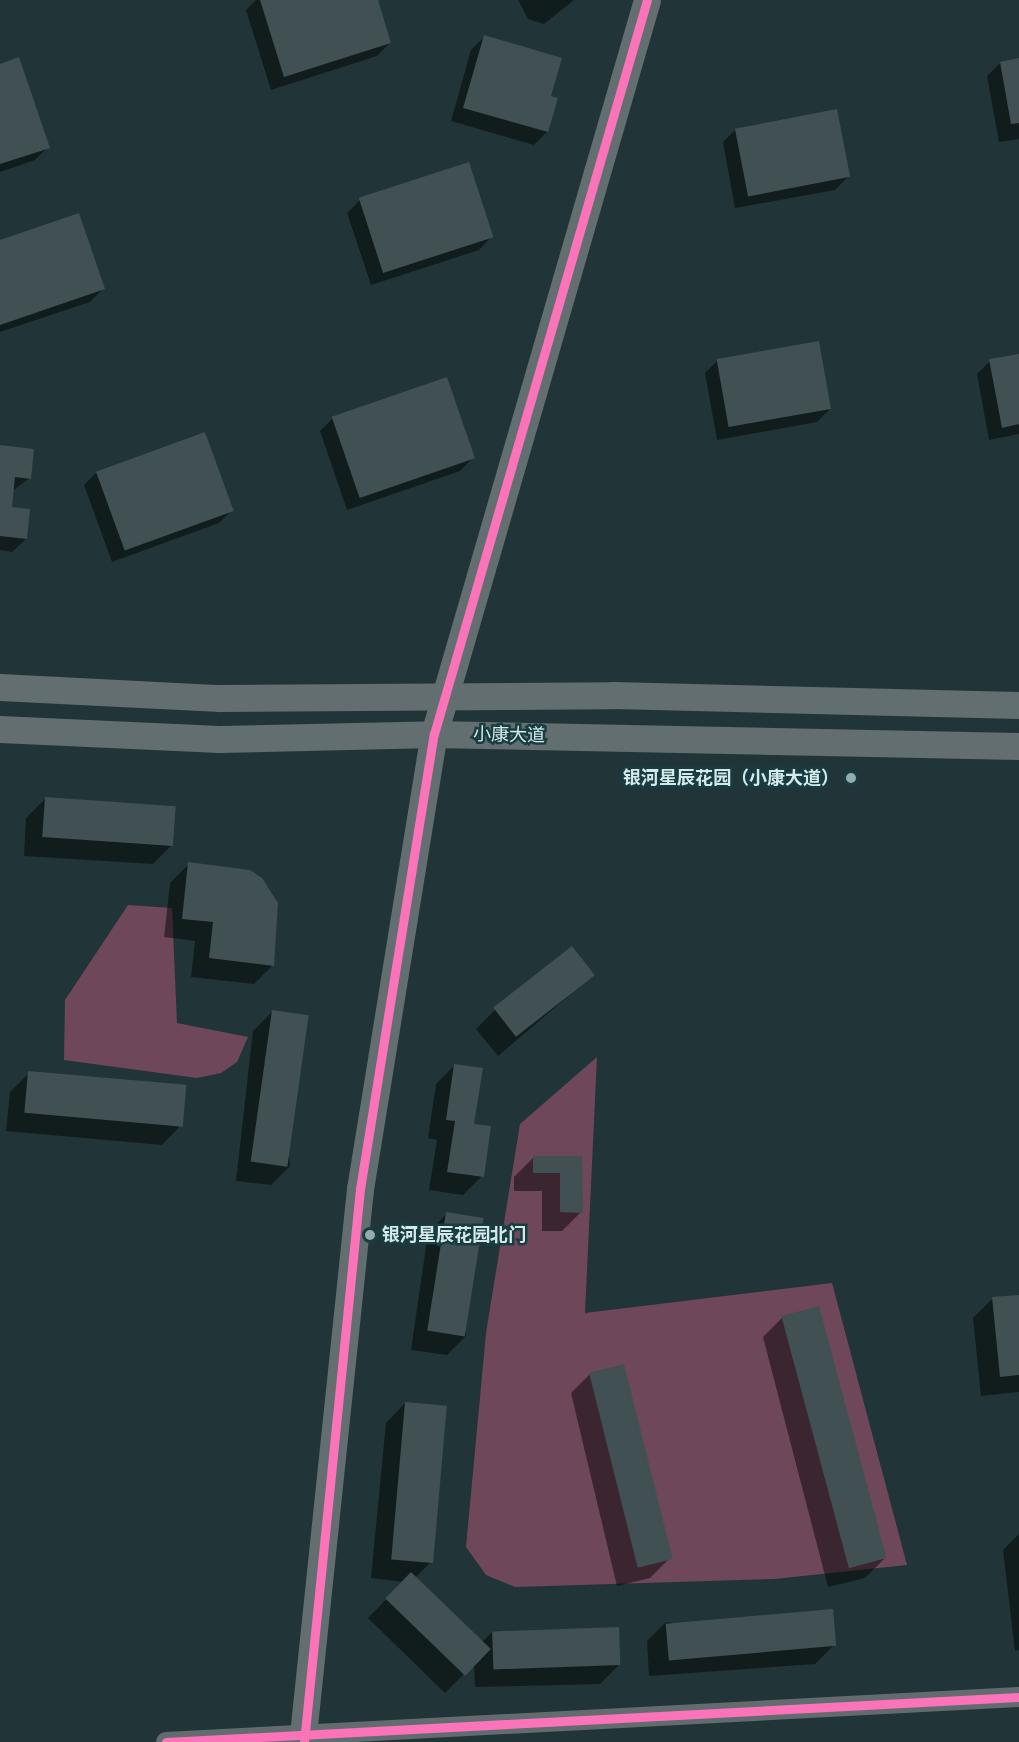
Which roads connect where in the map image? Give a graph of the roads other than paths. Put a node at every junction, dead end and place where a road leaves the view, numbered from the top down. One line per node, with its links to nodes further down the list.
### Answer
1 (647, 0): 3 (main road)
2 (0, 687): 3 (main road)
3 (446, 694): 4 (main road); 6 (main road)
4 (1019, 705)
5 (0, 729): 6 (main road, 小康大道)
6 (434, 734): 7 (main road, 小康大道); 9 (main road)
7 (1019, 746)
8 (1019, 1697): 9 (street)
9 (304, 1738): 10 (street)
10 (166, 1742)

